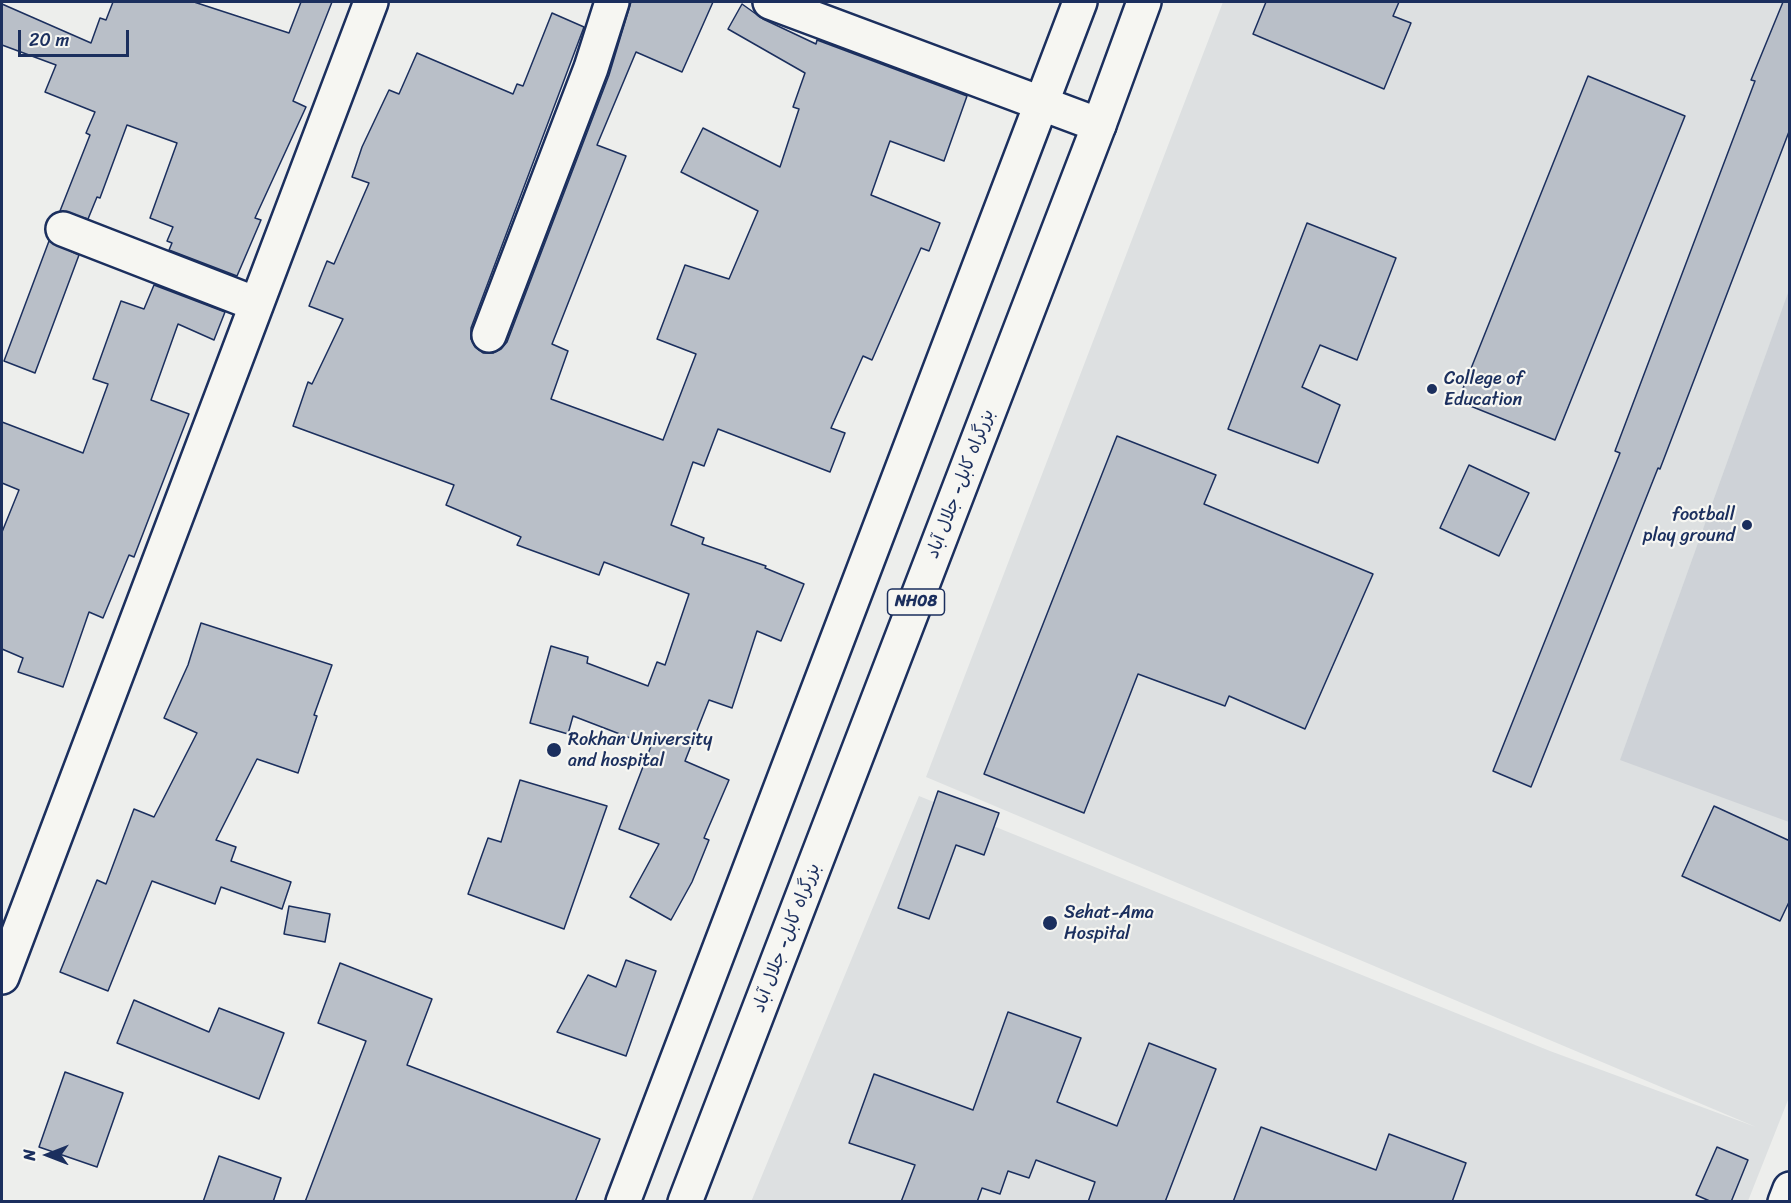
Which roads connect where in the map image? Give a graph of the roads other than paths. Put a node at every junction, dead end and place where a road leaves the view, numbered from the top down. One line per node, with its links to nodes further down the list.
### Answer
1 (371, 2): 9 (main road)
2 (612, 2): 10 (main road)
3 (770, 2): 6 (main road)
4 (1080, 2): 6 (main road)
5 (1144, 2): 7 (main road, بزرگراه کابل- جلال آباد / NH08)
6 (1042, 104): 7 (main road); 13 (main road)
7 (1099, 125): 14 (main road, بزرگراه کابل- جلال آباد / NH08)
8 (63, 229): 9 (main road)
9 (256, 303): 11 (main road)
10 (489, 335)
11 (2, 977)
12 (1790, 1189): 15 (main road)
13 (623, 1202)
14 (685, 1202)
15 (1785, 1202)

